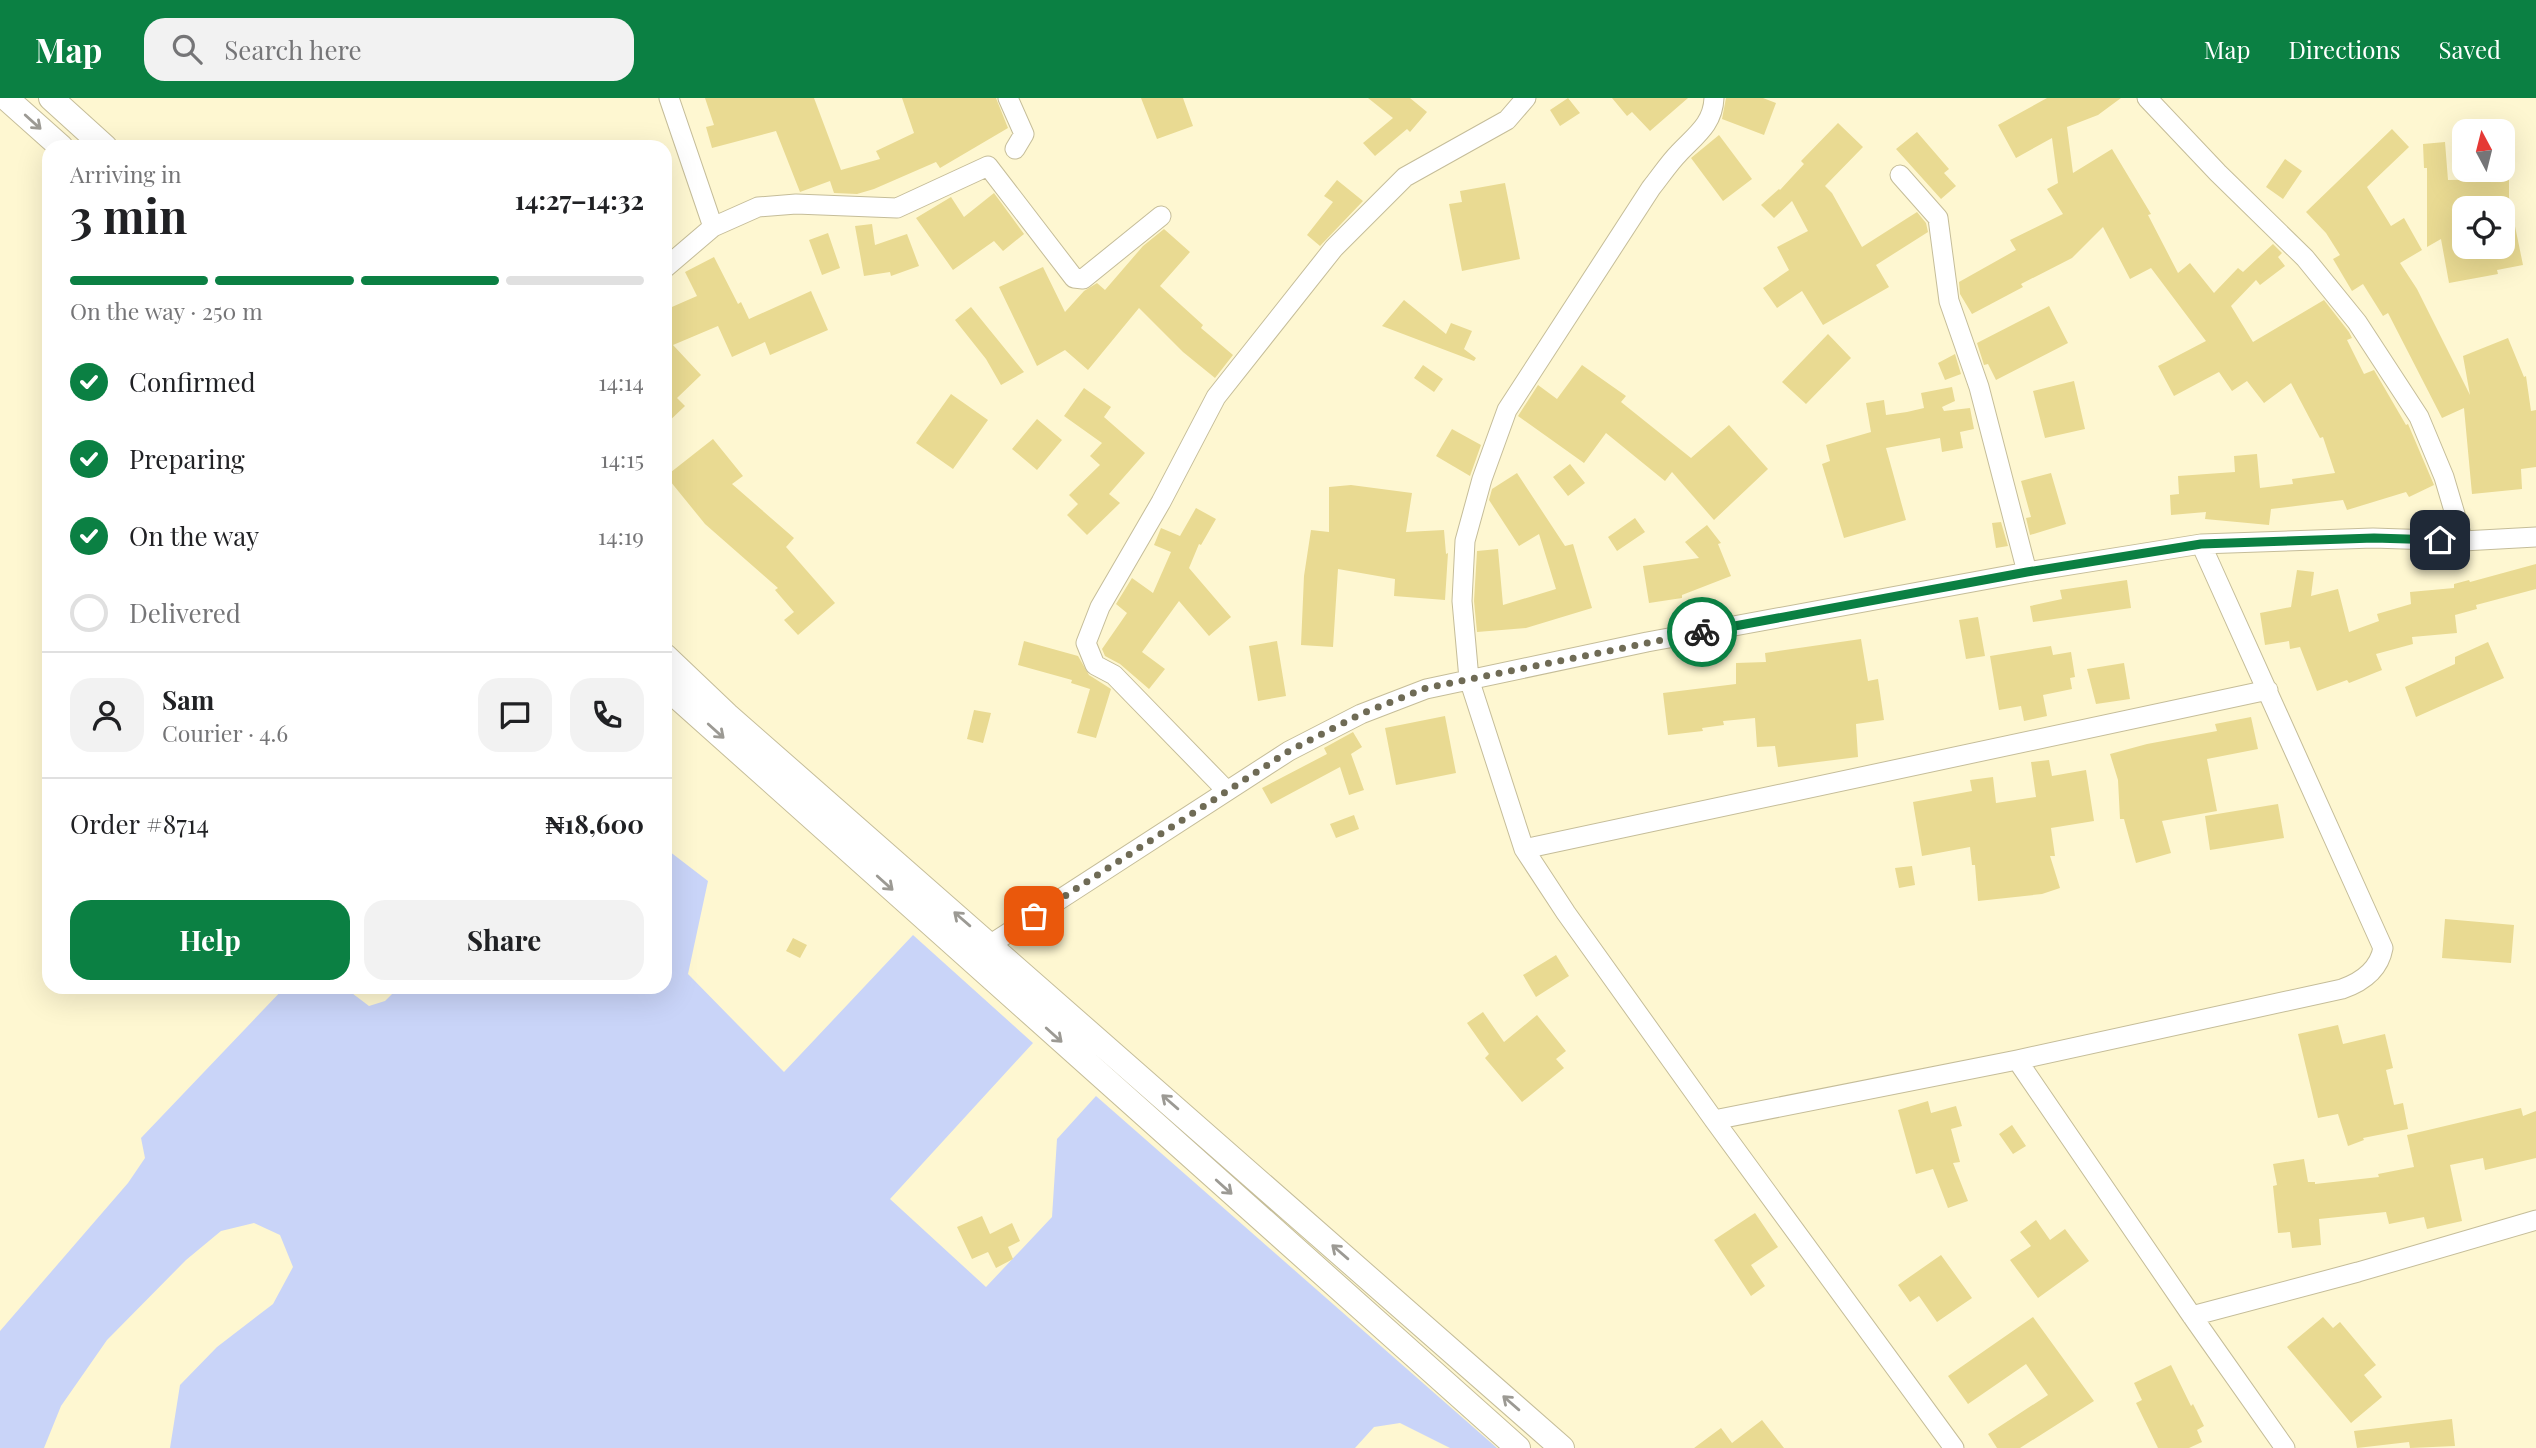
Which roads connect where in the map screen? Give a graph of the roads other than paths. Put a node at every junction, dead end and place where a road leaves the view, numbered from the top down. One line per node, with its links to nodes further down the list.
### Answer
1 (6, 98): 8 (main road, one-way to 8)
2 (51, 98): 9 (main road)
3 (668, 98): 13 (street)
4 (1008, 98): 10 (street)
5 (1526, 98): 23 (street)
6 (1714, 98): 20 (street)
7 (2147, 98): 16 (street)
8 (53, 140)
9 (97, 140)
10 (1015, 149)
11 (1900, 175): 18 (street)
12 (1161, 216): 13 (street)
13 (713, 227): 14 (street)
14 (672, 262)
15 (2536, 537): 16 (street)
16 (2463, 541): 17 (street)
17 (2201, 544): 18 (street); 21 (street)
18 (2027, 572): 20 (street)
19 (672, 663): 25 (main road, one-way to 19)
20 (1469, 679): 23 (street); 24 (street)
21 (2268, 690): 24 (street); 27 (street)
22 (672, 692): 26 (main road, one-way to 26)
23 (1226, 790): 25 (street)
24 (1524, 849): 28 (street)
25 (990, 944): 26 (street); 32 (main road, one-way to 25)
26 (973, 962): 31 (main road, one-way to 31)
27 (2017, 1060): 28 (street); 30 (street)
28 (1714, 1120): 33 (street)
29 (2536, 1220): 30 (street)
30 (2192, 1316): 34 (street)
31 (1518, 1448)
32 (1562, 1448)
33 (1954, 1448)
34 (2285, 1448)

